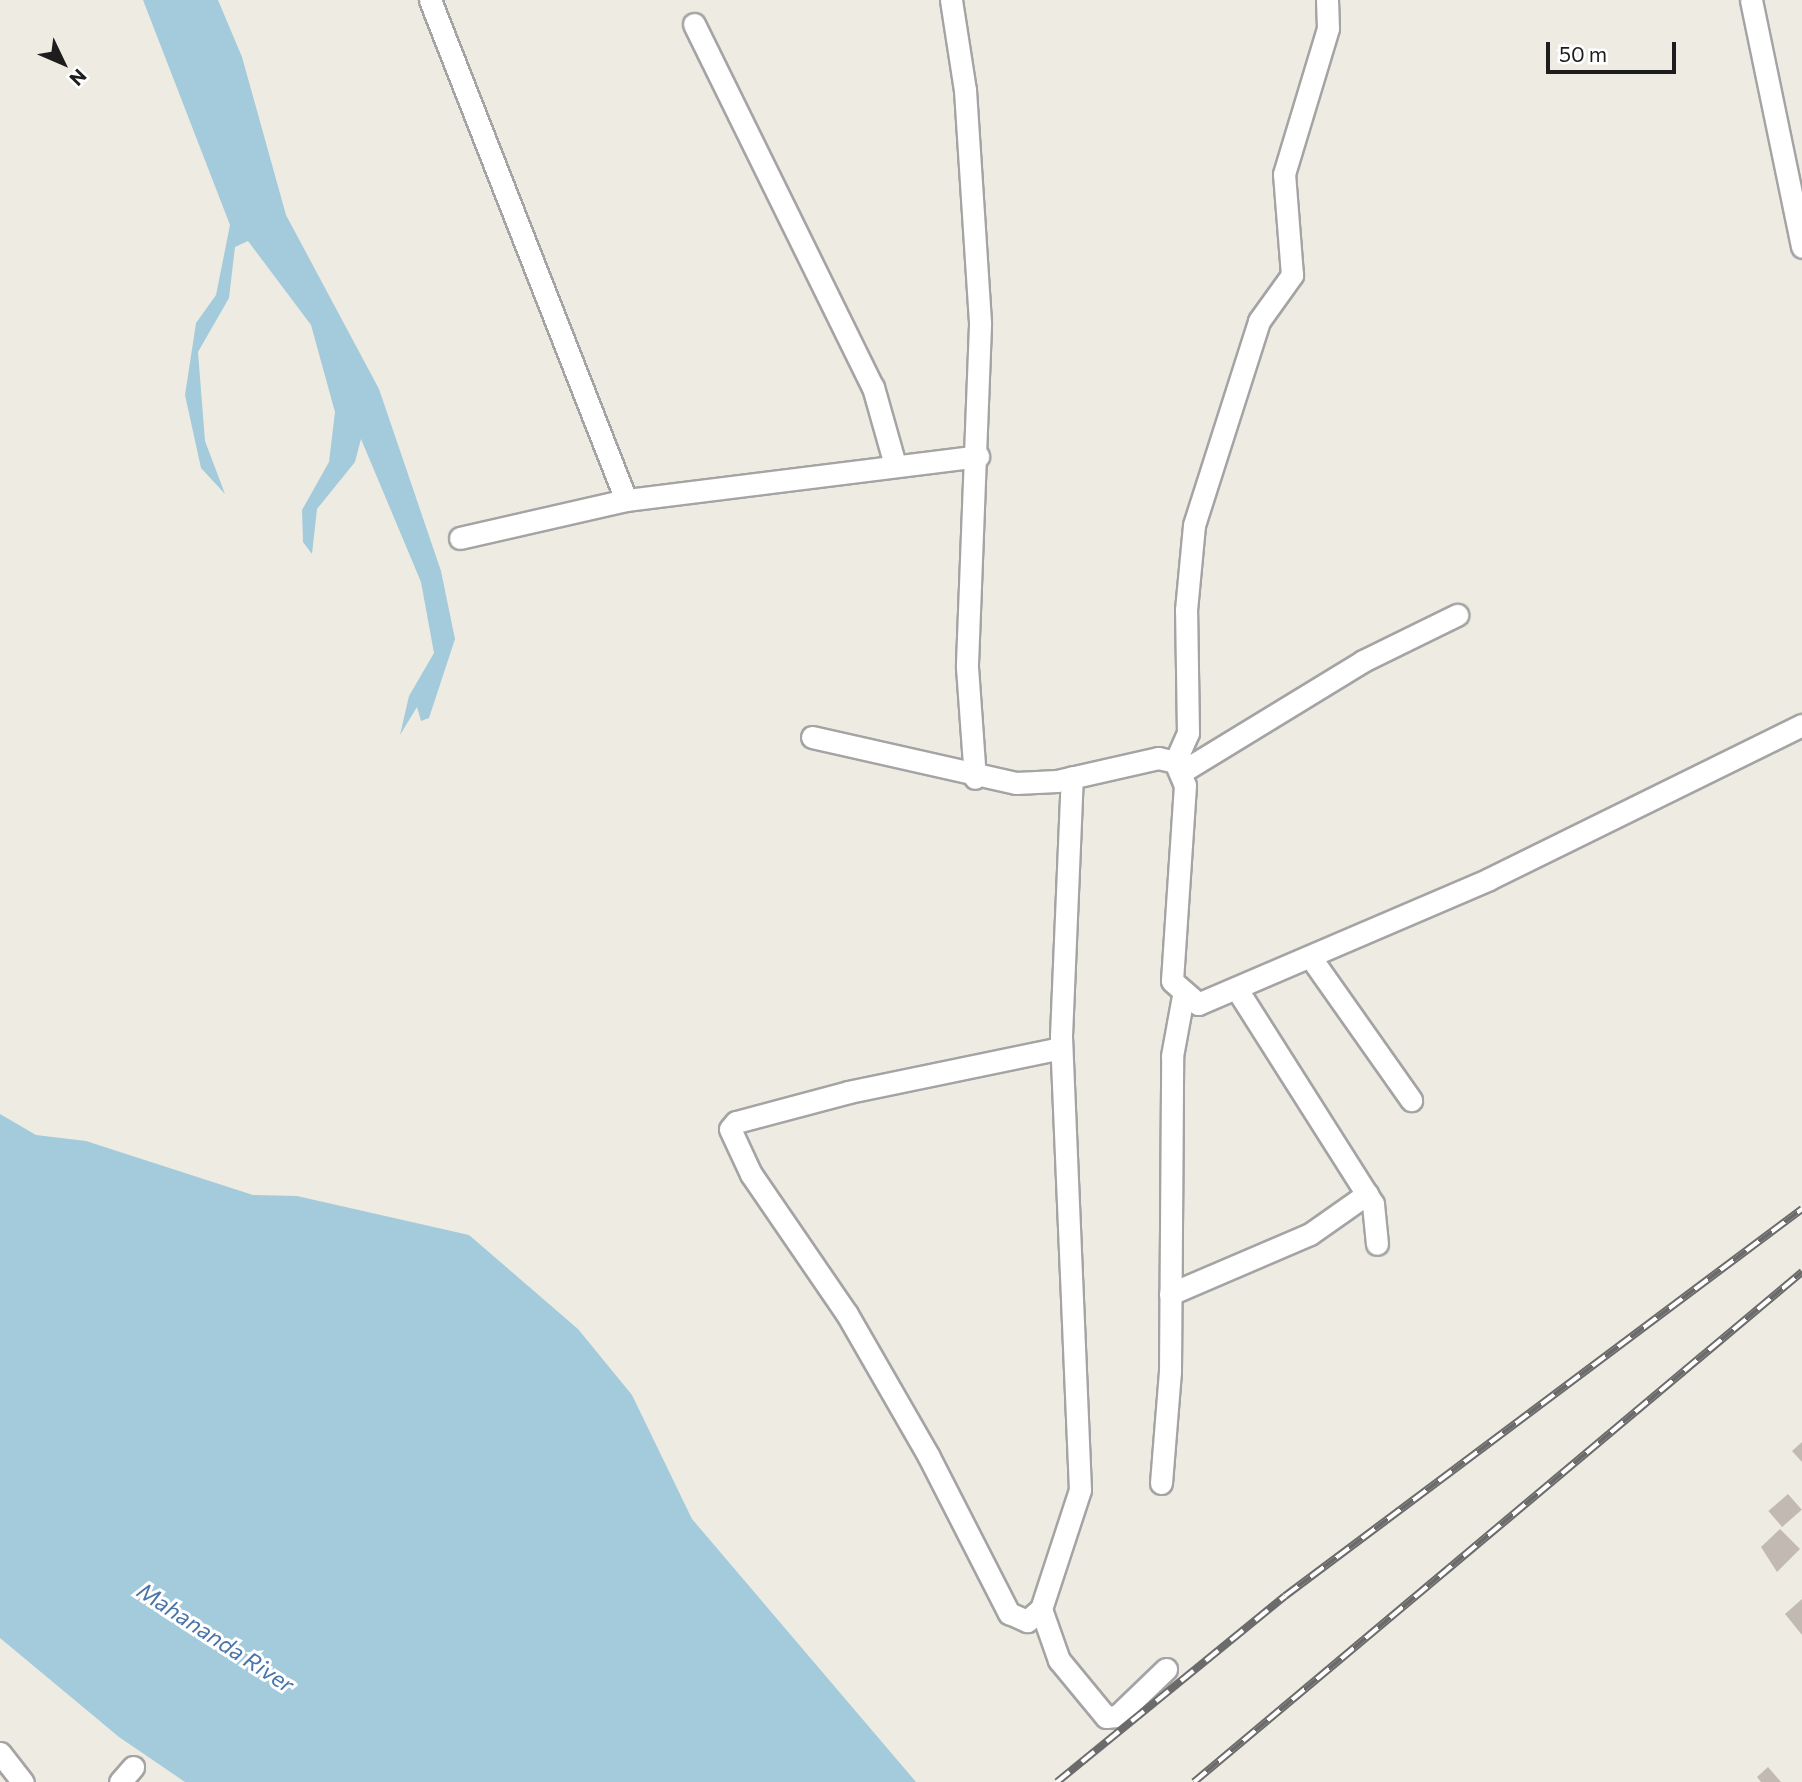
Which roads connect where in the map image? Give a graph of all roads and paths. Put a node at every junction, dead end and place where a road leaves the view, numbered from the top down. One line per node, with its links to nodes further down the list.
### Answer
1 (430, 0): 9 (street)
2 (951, 0): 7 (street)
3 (1327, 0): 14 (street)
4 (1751, 0): 6 (street)
5 (694, 24): 8 (street)
6 (1802, 247)
7 (978, 456): 8 (street); 16 (street)
8 (895, 465): 9 (street)
9 (626, 500): 10 (street)
10 (460, 538)
11 (1457, 615): 14 (street)
12 (1802, 725): 17 (street)
13 (812, 737): 16 (street)
14 (1179, 766): 15 (street); 19 (street)
15 (1072, 777): 16 (street); 20 (street)
16 (975, 778)
17 (1311, 958): 18 (street); 21 (street)
18 (1238, 990): 19 (street); 22 (street)
19 (1183, 996): 24 (street)
20 (1061, 1048): 26 (street); 26 (street)
21 (1411, 1100)
22 (1367, 1194): 23 (street); 24 (street)
23 (1377, 1244)
24 (1170, 1294): 25 (street)
25 (1161, 1483)
26 (1041, 1609): 27 (street)
27 (1166, 1669)
28 (0, 1752): 29 (street)
29 (23, 1782)

